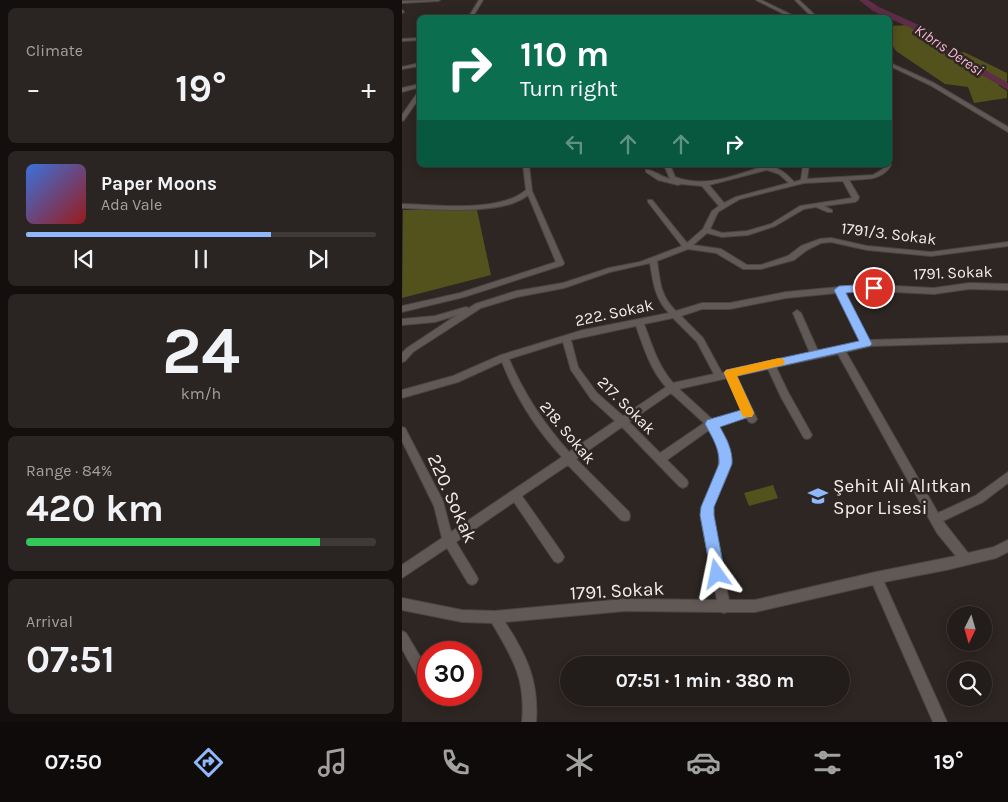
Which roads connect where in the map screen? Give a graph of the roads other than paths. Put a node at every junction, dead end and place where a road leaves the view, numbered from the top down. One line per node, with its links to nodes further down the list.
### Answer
1 (438, 0): 5 (street)
2 (481, 0): 6 (street)
3 (758, 0): 7 (street)
4 (797, 0): 8 (street)
5 (402, 2)
6 (472, 15)
7 (790, 15)
8 (813, 15)
9 (417, 38): 10 (street)
10 (402, 40)
11 (417, 65): 13 (street)
12 (892, 65): 19 (street)
13 (402, 68)
14 (417, 87): 15 (street)
15 (402, 90)
16 (417, 97): 17 (street)
17 (404, 113): 18 (street)
18 (402, 119)
19 (1008, 130)
20 (528, 167): 31 (street)
21 (668, 167): 28 (street)
22 (806, 167): 27 (street)
23 (887, 167): 25 (street)
24 (648, 170): 28 (street)
25 (874, 177): 26 (street)
26 (845, 179): 27 (street); 33 (street)
27 (804, 181): 30 (street)
28 (686, 182): 29 (street)
29 (705, 184): 30 (street); 35 (street)
30 (793, 184): 35 (street)
31 (529, 191): 34 (street); 44 (street)
32 (650, 201): 39 (street)
33 (816, 205): 36 (street); 37 (street)
34 (402, 207)
35 (722, 207): 37 (street)
36 (830, 211)
37 (706, 230): 39 (street)
38 (1008, 244): 39 (street, 1791/3. Sokak)
39 (687, 247): 40 (street)
40 (652, 259): 43 (street); 46 (street)
41 (1008, 287): 42 (street, 1791. Sokak)
42 (839, 290): 46 (street, 222. Sokak); 51 (street)
43 (478, 306): 47 (street); 55 (street)
44 (402, 309)
45 (796, 313): 53 (street)
46 (674, 314): 48 (street, 222. Sokak); 58 (street)
47 (402, 322)
48 (640, 322): 49 (street, 222. Sokak); 59 (street)
49 (566, 338): 54 (street, 222. Sokak); 61 (street, 217. Sokak)
50 (1008, 339): 51 (street)
51 (866, 344): 52 (street)
52 (840, 349): 53 (street); 71 (street)
53 (815, 354): 56 (street)
54 (504, 357): 60 (street, 222. Sokak); 65 (street, 218. Sokak)
55 (402, 359)
56 (770, 364): 57 (street); 64 (street)
57 (730, 373): 58 (street); 62 (street)
58 (719, 376): 59 (street)
59 (673, 387): 61 (street); 62 (street)
60 (402, 394)
61 (623, 422): 65 (street); 66 (street, 217. Sokak)
62 (712, 424): 66 (street); 80 (street)
63 (402, 431): 72 (street, 220. Sokak)
64 (807, 435)
65 (569, 459): 69 (street); 70 (street, 218. Sokak)
66 (660, 459): 68 (street, 217. Sokak)
67 (1008, 476): 71 (street)
68 (684, 483)
69 (515, 495): 72 (street); 74 (street)
70 (625, 516)
71 (936, 519): 75 (street)
72 (448, 540): 76 (street); 78 (street, 220. Sokak)
73 (1008, 546): 75 (street, 1791. Sokak)
74 (558, 557)
75 (965, 558): 77 (street, 1791. Sokak)
76 (402, 572)
77 (876, 578): 80 (street, 1791. Sokak); 85 (street)
78 (472, 579)
79 (402, 604): 81 (street, 1791. Sokak)
80 (724, 607): 81 (street, 1791. Sokak)
81 (495, 617): 84 (street)
82 (402, 637): 83 (street)
83 (417, 663)
84 (529, 722)
85 (940, 722)

